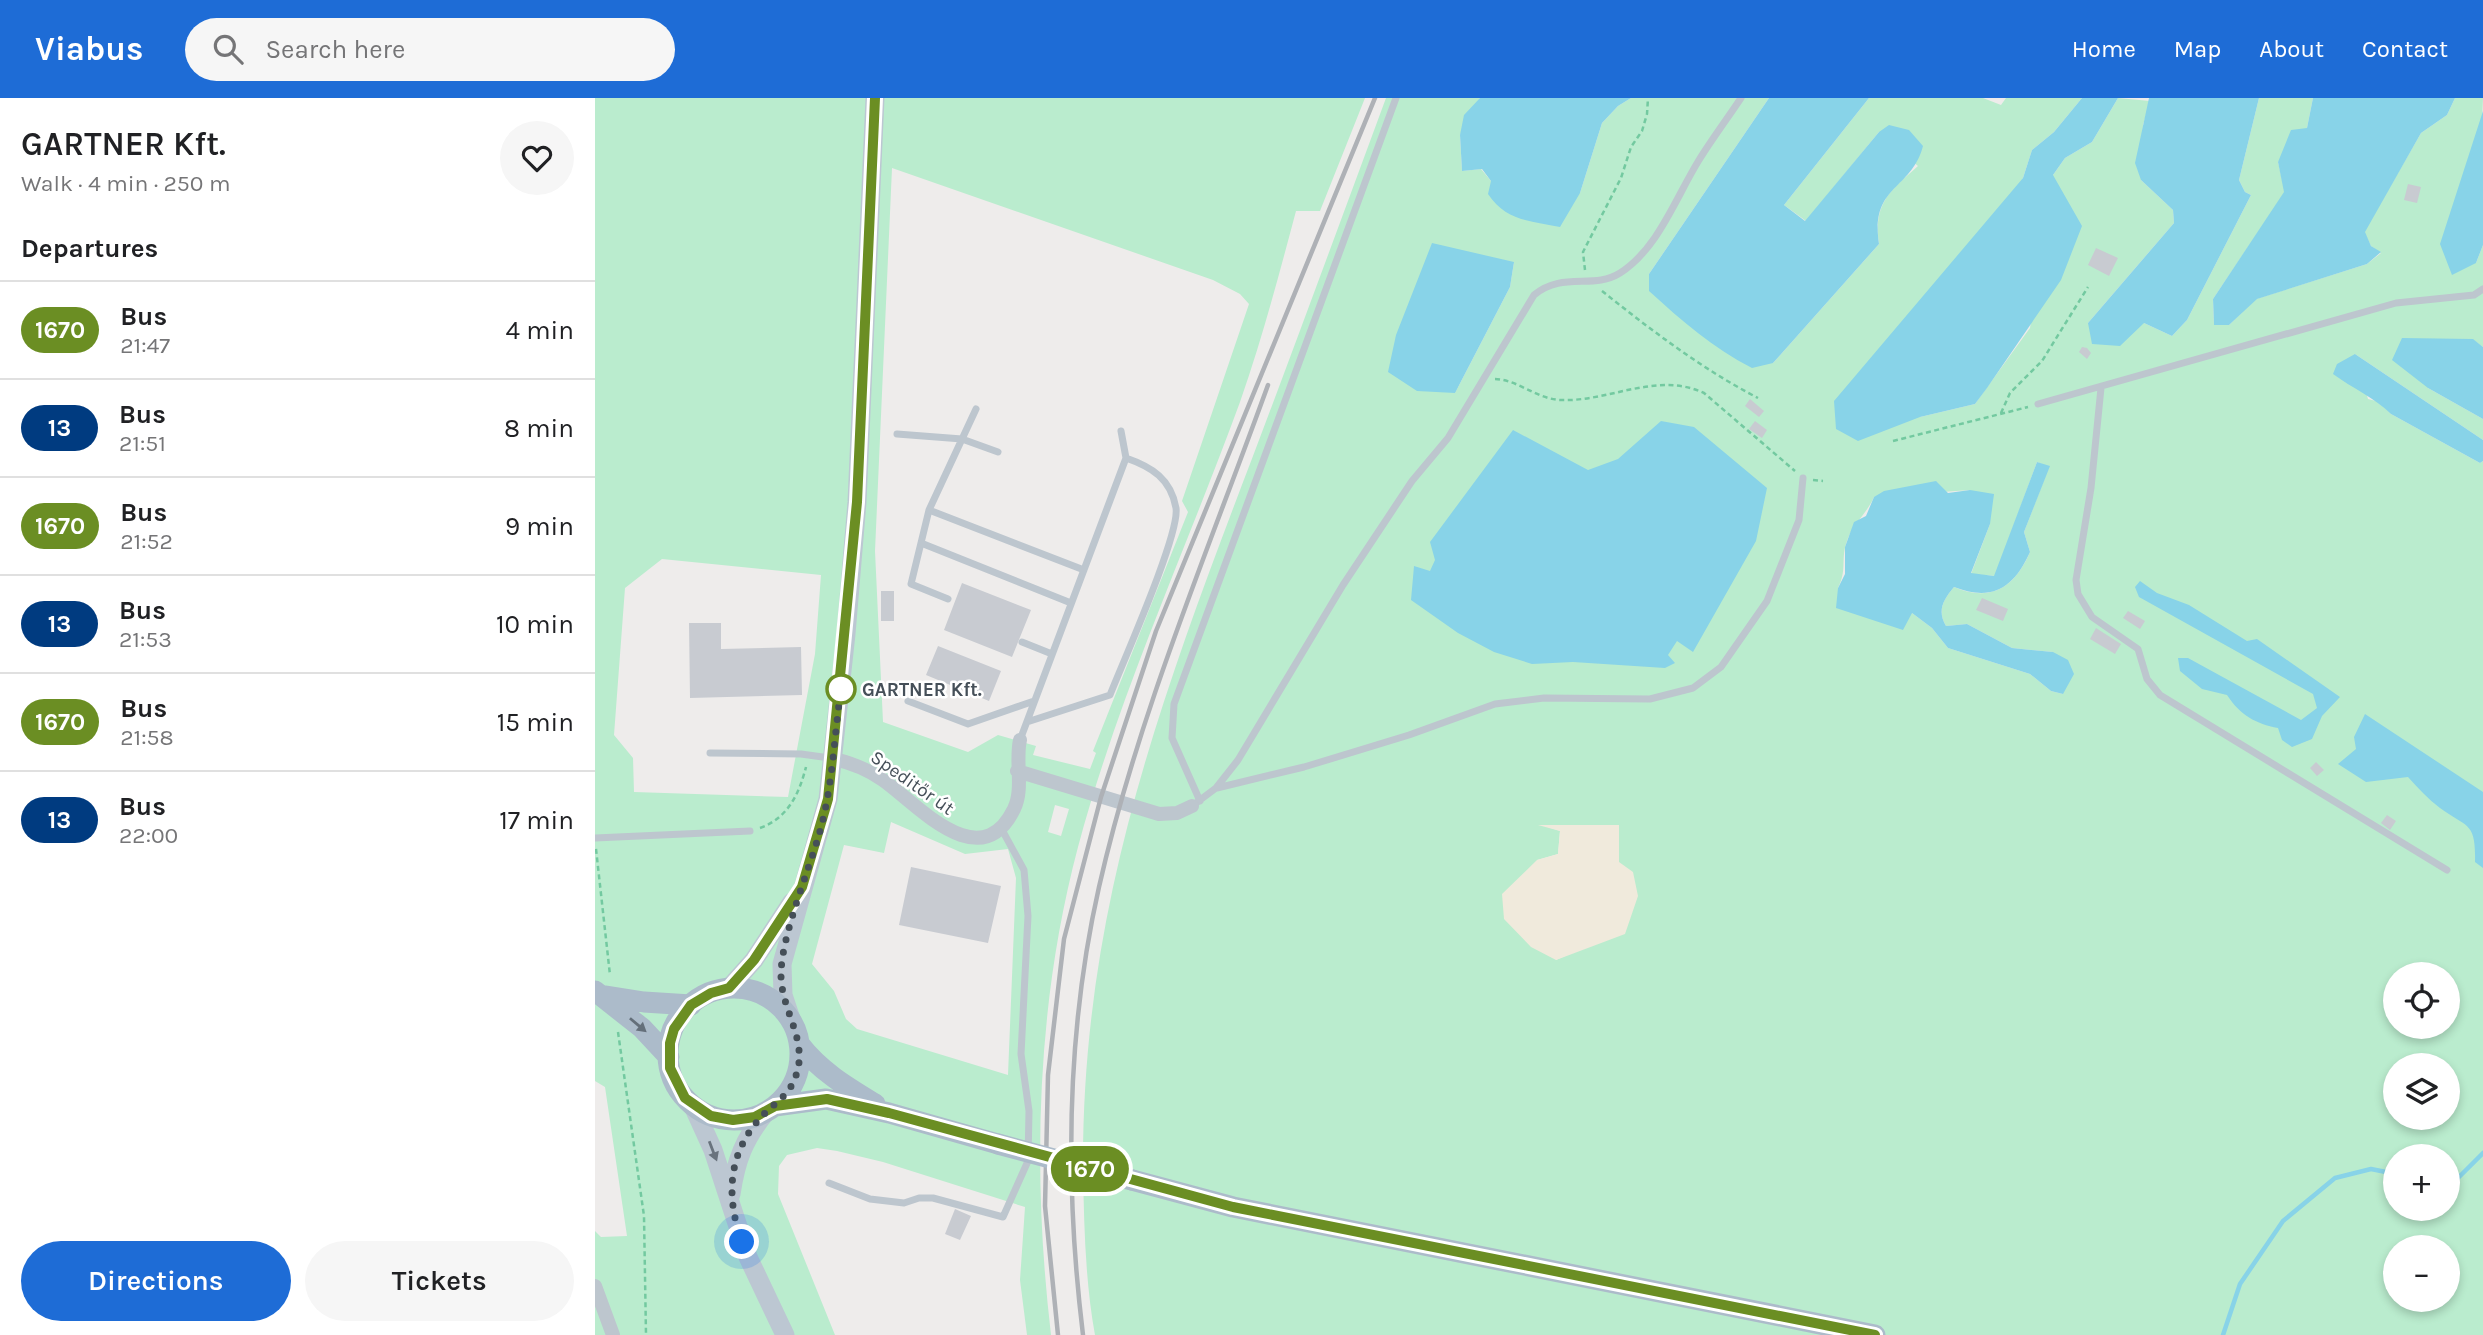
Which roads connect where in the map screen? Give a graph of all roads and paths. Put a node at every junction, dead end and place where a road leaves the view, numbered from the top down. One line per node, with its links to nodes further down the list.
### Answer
1 (875, 98): 34 (main road)
2 (1396, 98): 37 (lane)
3 (1648, 98): 5 (path)
4 (1741, 98): 5 (lane)
5 (1589, 280): 8 (lane); 10 (path)
6 (2088, 287): 13 (path)
7 (2483, 289): 9 (lane)
8 (1485, 379): 20 (path); 36 (lane)
9 (2101, 388): 11 (lane); 41 (lane)
10 (1758, 398)
11 (2038, 404): 13 (path)
12 (976, 409): 16 (lane)
13 (2001, 413): 17 (path)
14 (1121, 431): 19 (lane)
15 (897, 434): 16 (lane)
16 (962, 439): 18 (lane); 21 (lane)
17 (1893, 441)
18 (998, 452)
19 (1126, 458): 23 (lane); 30 (lane)
20 (1803, 478): 36 (lane)
21 (929, 510): 22 (lane); 23 (lane)
22 (921, 543): 24 (lane); 25 (lane)
23 (1084, 570): 25 (lane)
24 (948, 600)
25 (1071, 603): 27 (lane)
26 (1022, 642): 27 (lane)
27 (1052, 654): 29 (lane)
28 (908, 701): 29 (lane)
29 (1034, 701): 30 (lane)
30 (1027, 722): 31 (lane)
31 (1020, 740): 35 (street)
32 (710, 753): 33 (lane)
33 (809, 755): 34 (lane); 39 (path)
34 (834, 759): 38 (street, Speditőr út); 42 (main road)
35 (1017, 771): 37 (street); 38 (street)
36 (1216, 788): 37 (lane)
37 (1196, 803)
38 (1000, 827): 54 (lane)
39 (750, 831): 40 (lane)
40 (595, 839): 43 (path)
41 (2447, 870)
42 (802, 887): 44 (main road); 47 (main road)
43 (610, 975)
44 (729, 988): 46 (main road); 47 (main road)
45 (599, 993): 46 (main road); 50 (main road, one-way to 50)
46 (691, 1005): 50 (main road)
47 (792, 1022): 49 (main road)
48 (617, 1029): 58 (path)
49 (800, 1045): 52 (main road); 53 (main road)
50 (669, 1057): 51 (main road)
51 (693, 1106): 52 (main road); 55 (main road, one-way to 55)
52 (771, 1109): 53 (main road); 55 (main road)
53 (889, 1113): 60 (main road, bridge)
54 (829, 1182)
55 (730, 1198): 59 (main road)
56 (595, 1286): 57 (street)
57 (613, 1335)
58 (646, 1335)
59 (785, 1335)
60 (1875, 1335)

